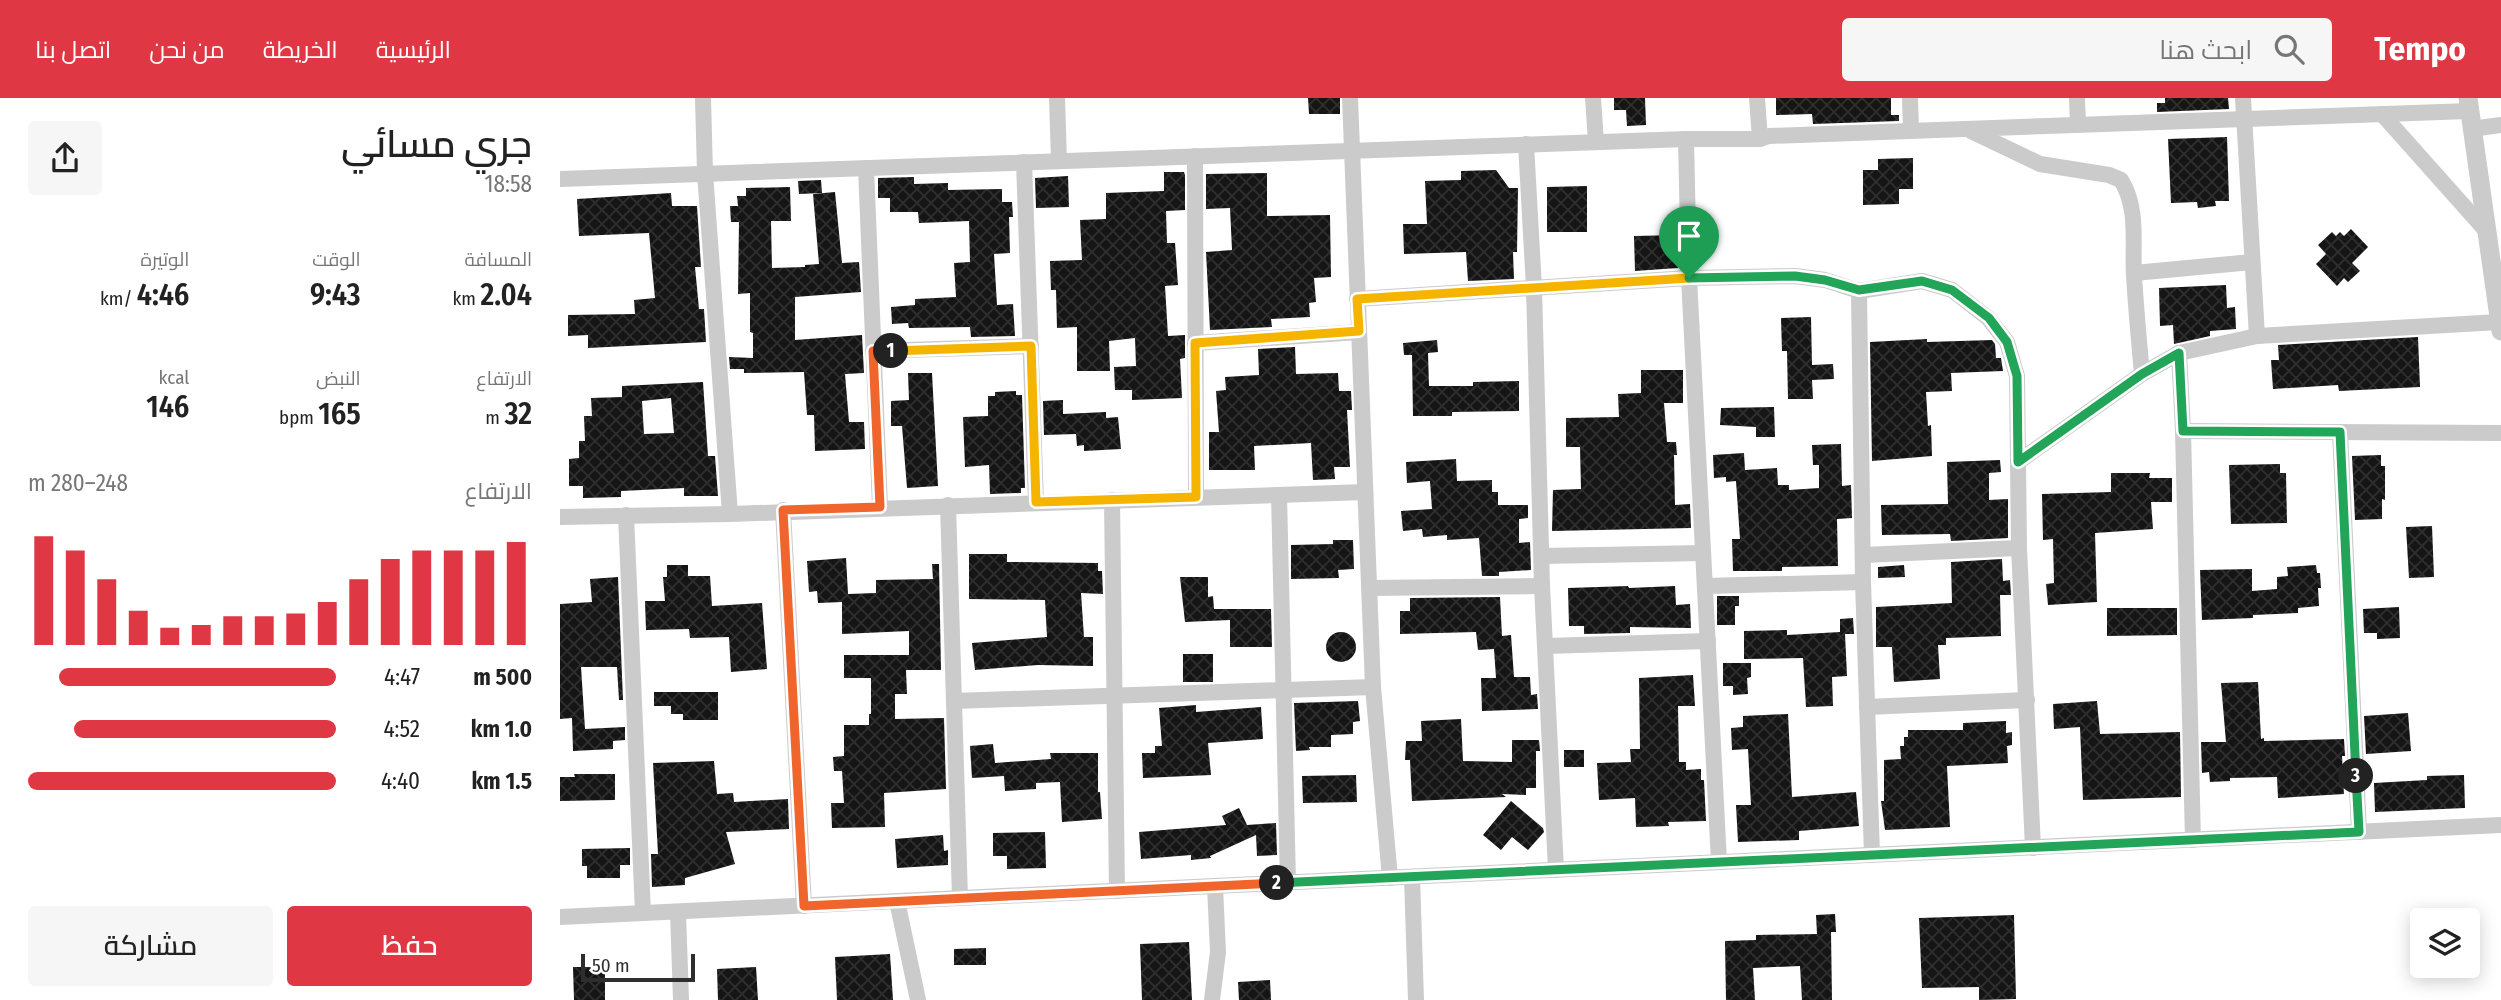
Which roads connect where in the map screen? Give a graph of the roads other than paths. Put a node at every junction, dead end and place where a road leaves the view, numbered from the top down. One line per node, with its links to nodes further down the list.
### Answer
1 (703, 98): 25 (street)
2 (1056, 98): 22 (street)
3 (1350, 98): 20 (street)
4 (1593, 98): 18 (street)
5 (1757, 98): 17 (street)
6 (1910, 98): 15 (street)
7 (2077, 98): 12 (street)
8 (2243, 98): 11 (street)
9 (2469, 113): 10 (street); 13 (street); 27 (street)
10 (2382, 114): 11 (street); 27 (street)
11 (2244, 119): 12 (street); 28 (street)
12 (2078, 125): 14 (street)
13 (2501, 125)
14 (1962, 129): 15 (street); 29 (street)
15 (1911, 131): 17 (street)
16 (1686, 139): 17 (street); 18 (street); 30 (street)
17 (1760, 139)
18 (1596, 142): 19 (street)
19 (1527, 144): 20 (street); 31 (street)
20 (1351, 150): 21 (street); 33 (street)
21 (1195, 156): 22 (street); 37 (street)
22 (1059, 161): 23 (street)
23 (1024, 162): 24 (street); 38 (street)
24 (866, 168): 25 (street); 39 (street)
25 (705, 173): 26 (street); 54 (street)
26 (560, 178)
27 (2488, 233): 34 (street)
28 (2252, 262): 29 (street); 36 (street)
29 (2134, 273): 41 (street)
30 (1689, 278): 31 (street); 32 (street); 58 (street)
31 (1534, 288): 33 (street); 60 (street)
32 (1859, 290): 45 (street); 59 (street)
33 (1357, 299): 35 (street)
34 (2500, 326): 36 (street)
35 (1359, 331): 37 (street); 46 (street)
36 (2257, 336): 40 (street)
37 (1195, 343): 48 (street)
38 (1031, 346): 39 (street); 50 (street)
39 (873, 351): 52 (street)
40 (2179, 353): 41 (street); 42 (street)
41 (2142, 374): 45 (street)
42 (2183, 431): 43 (street); 75 (street)
43 (2340, 432): 44 (street); 74 (street)
44 (2501, 433)
45 (2018, 462): 57 (street)
46 (1365, 492): 47 (street); 64 (street)
47 (1279, 495): 48 (street); 68 (street)
48 (1196, 497): 49 (street)
49 (1112, 500): 50 (street); 69 (street)
50 (1036, 502): 51 (street)
51 (948, 505): 52 (street); 71 (street)
52 (880, 507): 53 (street)
53 (783, 510): 54 (street); 87 (street)
54 (730, 514): 55 (street)
55 (626, 515): 56 (street); 89 (street)
56 (560, 517)
57 (2019, 548): 59 (street); 70 (street)
58 (1703, 553): 60 (street); 63 (street)
59 (1864, 555): 61 (street)
60 (1542, 556): 62 (street)
61 (1863, 582): 63 (street); 72 (street)
62 (1542, 586): 64 (street); 66 (street)
63 (1705, 586): 65 (street)
64 (1369, 588): 67 (street)
65 (1708, 641): 66 (street); 78 (street)
66 (1546, 646): 79 (street)
67 (1373, 687): 68 (street); 81 (street)
68 (1283, 690): 69 (street); 82 (street)
69 (1114, 695): 71 (street); 84 (street)
70 (2026, 700): 72 (street); 76 (street)
71 (954, 701): 85 (street)
72 (1867, 707): 77 (street)
73 (2501, 825): 74 (street)
74 (2359, 832): 75 (street)
75 (2193, 840): 76 (street)
76 (2033, 848): 77 (street)
77 (1872, 855): 78 (street)
78 (1719, 862): 79 (street)
79 (1556, 870): 80 (street)
80 (1412, 877): 81 (street); 94 (street)
81 (1390, 878): 82 (street)
82 (1288, 883): 83 (street)
83 (1214, 886): 84 (street); 93 (street)
84 (1116, 891): 85 (street)
85 (960, 898): 86 (street)
86 (897, 901): 87 (street); 92 (street)
87 (804, 906): 88 (street)
88 (678, 912): 89 (street); 91 (street)
89 (643, 913): 90 (street)
90 (560, 917)
91 (681, 1000)
92 (918, 1000)
93 (1212, 1000)
94 (1416, 1000)

